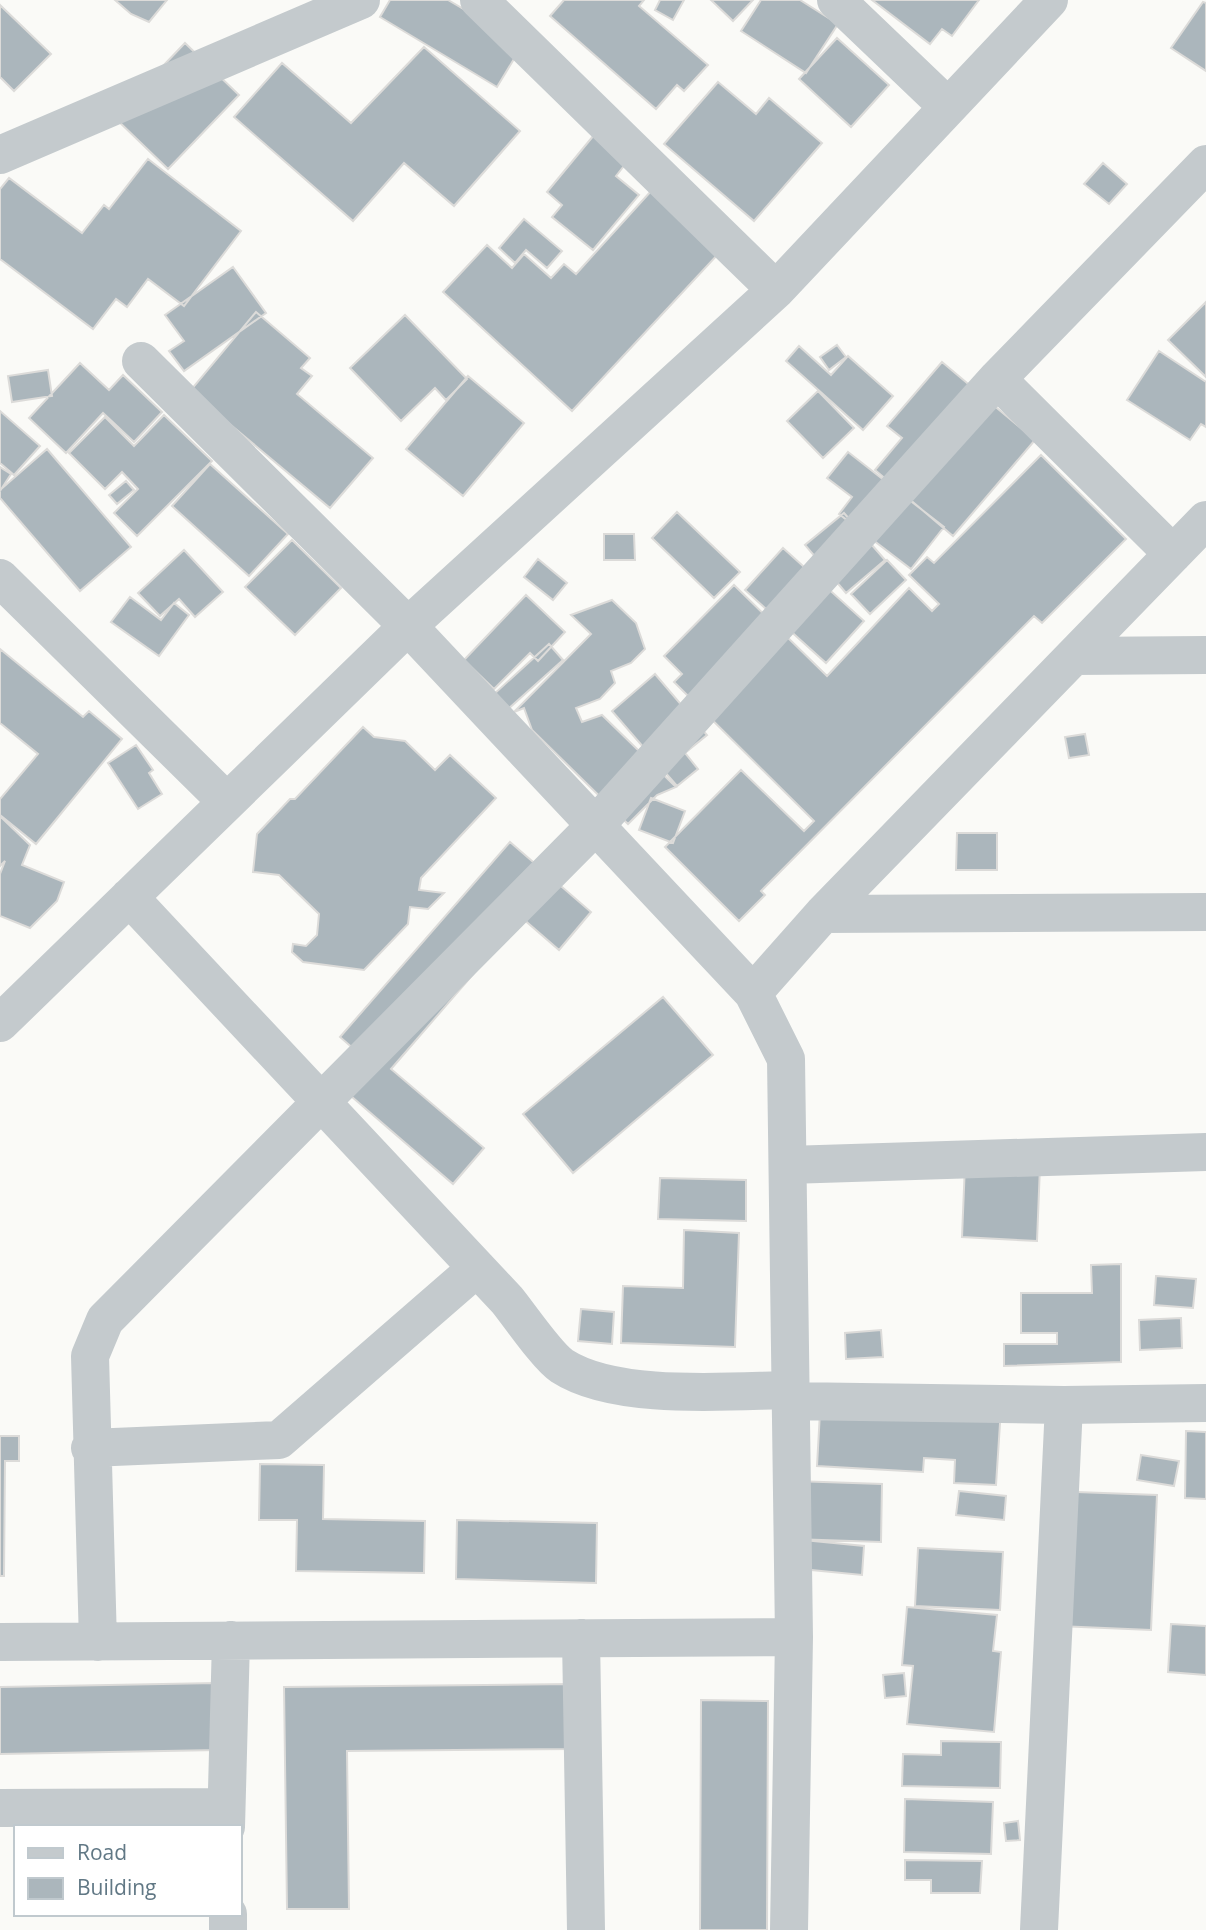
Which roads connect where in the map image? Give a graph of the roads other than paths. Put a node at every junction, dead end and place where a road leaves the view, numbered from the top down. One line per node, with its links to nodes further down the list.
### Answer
1 (361, 0): 6 (street)
2 (480, 0): 8 (street)
3 (836, 0): 5 (street)
4 (1049, 0): 5 (street)
5 (948, 107): 8 (street)
6 (0, 155)
7 (1206, 164): 10 (street)
8 (776, 289): 14 (street)
9 (141, 361): 14 (street)
10 (997, 379): 12 (street); 18 (street)
11 (1206, 520): 12 (street)
12 (1173, 554): 16 (street)
13 (0, 578): 17 (street)
14 (408, 626): 17 (street); 18 (street)
15 (1206, 655): 16 (street)
16 (1074, 656): 21 (street)
17 (227, 802): 19 (street)
18 (594, 827): 22 (street); 24 (street)
19 (129, 897): 23 (street); 24 (street)
20 (1206, 912): 21 (street)
21 (823, 914): 22 (street)
22 (753, 993): 26 (street)
23 (0, 1023)
24 (323, 1103): 27 (street); 31 (street)
25 (1206, 1152): 26 (street)
26 (788, 1165): 28 (street)
27 (477, 1268): 28 (street); 31 (street)
28 (791, 1395): 30 (street); 32 (street)
29 (1206, 1404): 30 (street)
30 (1064, 1405): 41 (street)
31 (90, 1448): 36 (street)
32 (794, 1637): 33 (street); 40 (street)
33 (581, 1638): 34 (street); 39 (street)
34 (231, 1640): 36 (street); 38 (street)
35 (0, 1642): 36 (street)
36 (98, 1642)
37 (0, 1808): 38 (street)
38 (226, 1817)
39 (586, 1930)
40 (789, 1930)
41 (1039, 1930)

